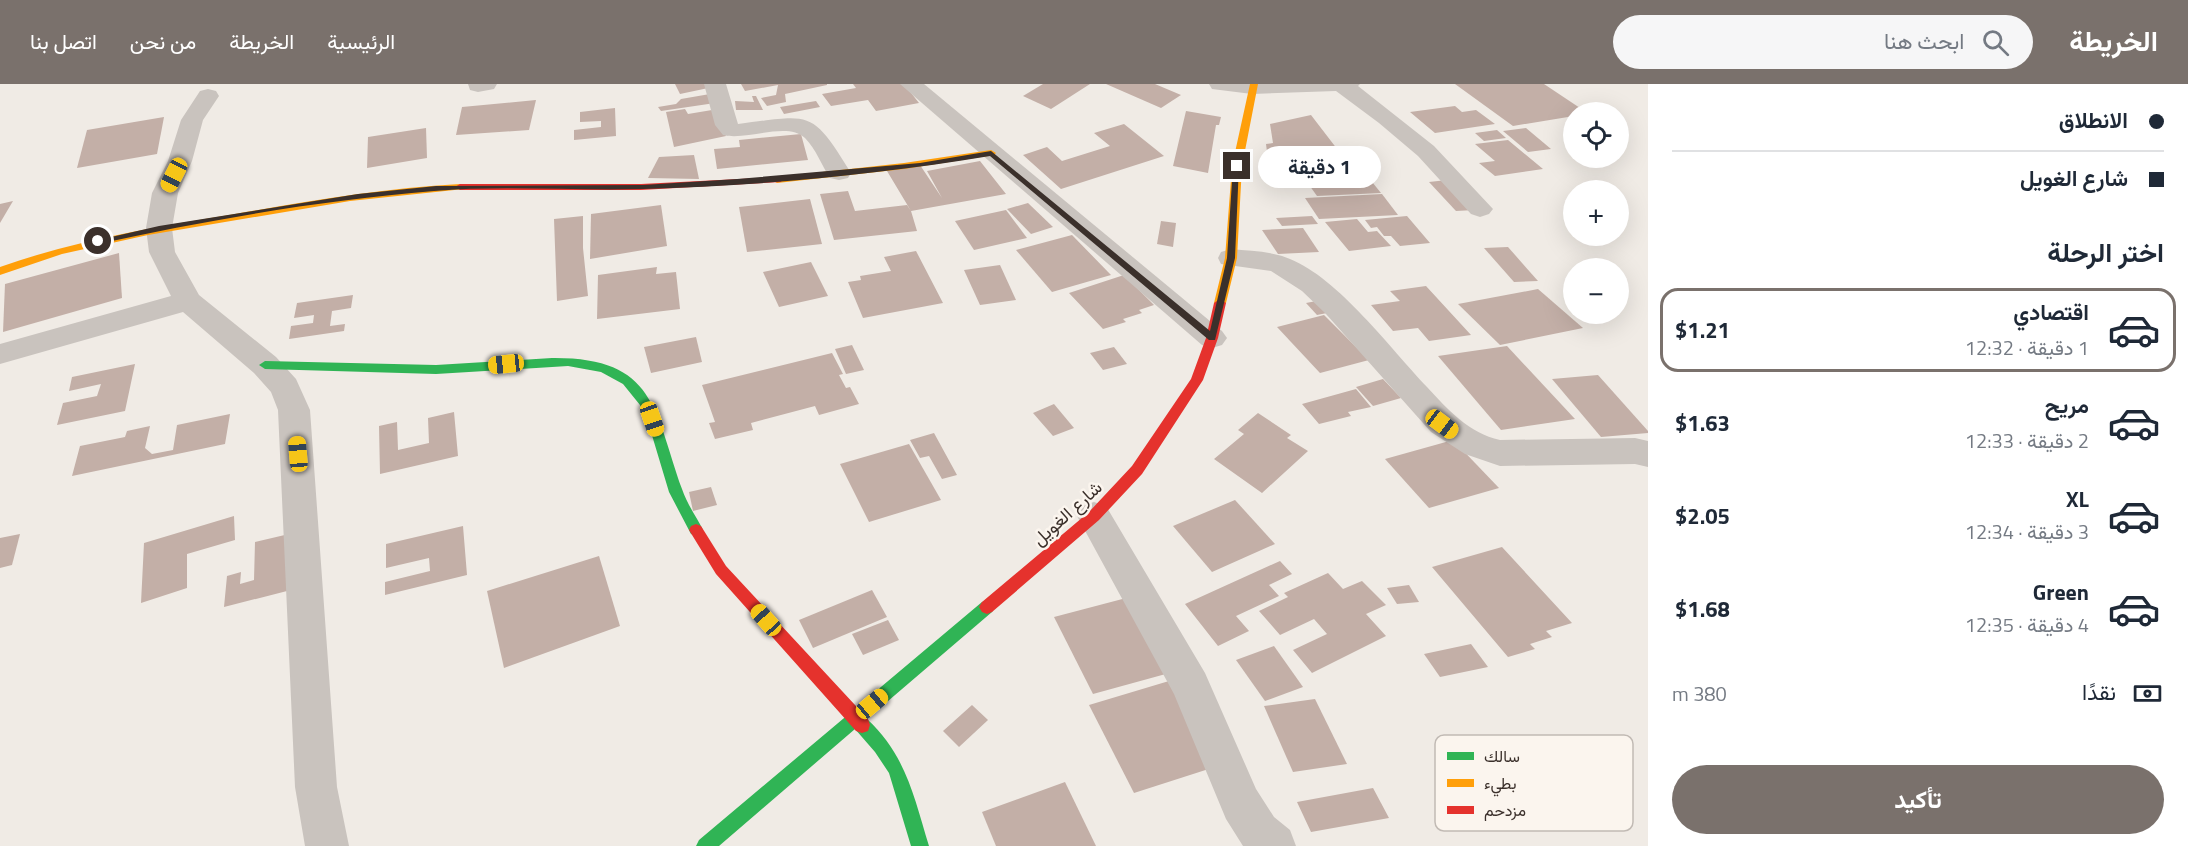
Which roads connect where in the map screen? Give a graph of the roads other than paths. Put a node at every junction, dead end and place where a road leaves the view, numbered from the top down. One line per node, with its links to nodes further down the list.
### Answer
1 (715, 84): 9 (street)
2 (911, 84): 8 (street)
3 (1221, 84): 5 (street)
4 (1349, 84): 6 (street)
5 (1253, 85): 6 (street); 12 (street, شارع الغويل)
6 (1342, 85): 10 (street)
7 (208, 96): 11 (street)
8 (991, 153): 9 (street); 15 (street)
9 (839, 173): 11 (street)
10 (1480, 209)
11 (159, 228): 13 (street); 14 (street)
12 (1231, 258): 15 (street, شارع الغويل); 18 (street)
13 (0, 271)
14 (188, 302): 16 (street); 17 (street)
15 (1212, 338): 19 (street, شارع الغويل)
16 (0, 354)
17 (265, 365): 20 (street); 21 (street)
18 (1648, 454)
19 (1094, 516): 20 (street, شارع الغويل); 24 (street)
20 (855, 719): 22 (street, شارع الغويل); 23 (street)
21 (327, 846)
22 (705, 846)
23 (920, 846)
24 (1274, 846)

